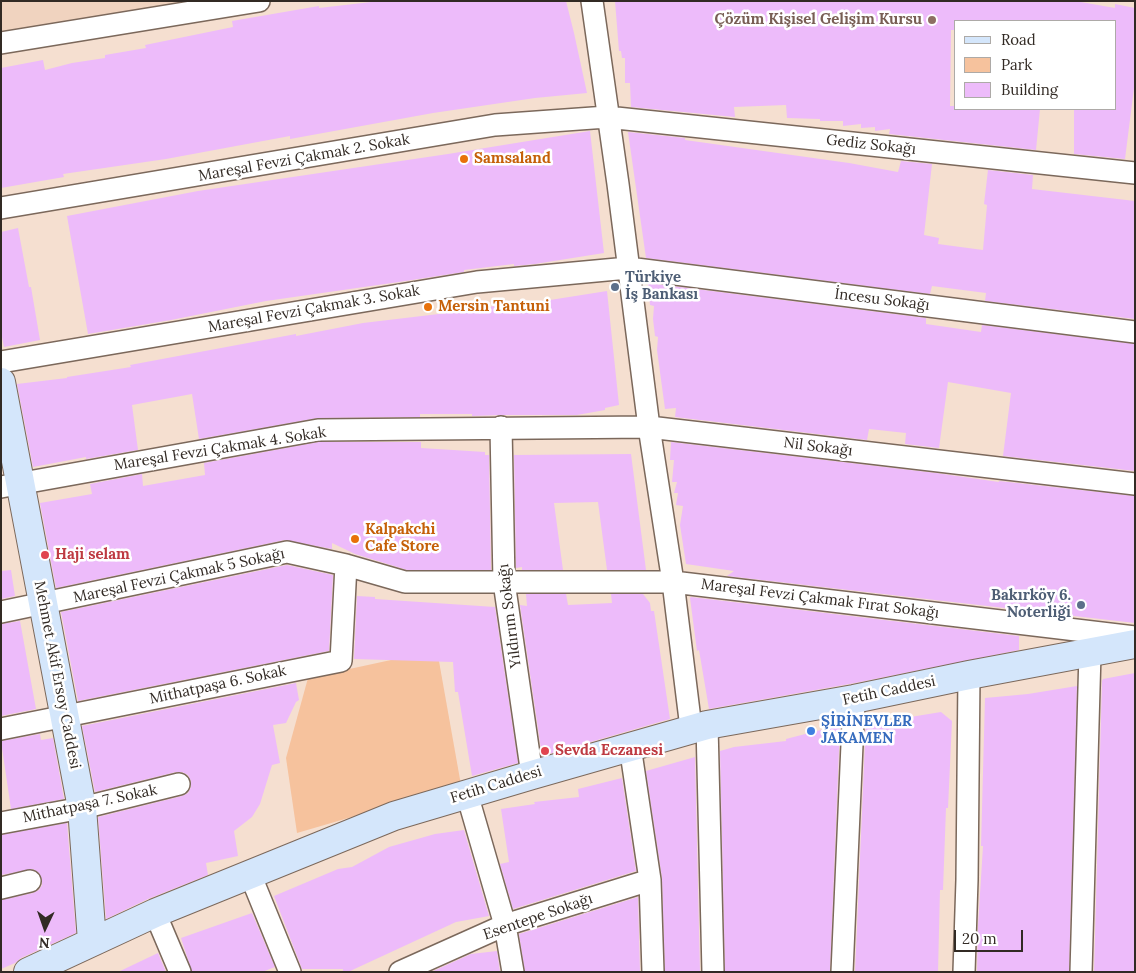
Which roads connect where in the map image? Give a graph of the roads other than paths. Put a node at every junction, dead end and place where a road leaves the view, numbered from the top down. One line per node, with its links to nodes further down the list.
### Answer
1 (259, 1): 3 (street)
2 (592, 1): 4 (street)
3 (1, 43)
4 (608, 117): 5 (street, Gediz Sokağı); 6 (street, Mareşal Fevzi Çakmak 2. Sokak); 7 (street)
5 (1135, 173)
6 (1, 208)
7 (628, 268): 8 (street, İncesu Sokağı); 9 (street, Mareşal Fevzi Çakmak 3. Sokak); 12 (street)
8 (1135, 332)
9 (1, 362)
10 (1, 382): 14 (street, Mehmet Akif Ersoy Caddesi)
11 (501, 427): 12 (street, Nil Sokağı); 14 (street, Mareşal Fevzi Çakmak 4. Sokak); 16 (street, Yıldırım Sokağı)
12 (649, 427): 13 (street, Nil Sokağı); 17 (street)
13 (1135, 484)
14 (11, 485): 18 (street, Mehmet Akif Ersoy Caddesi)
15 (346, 565): 16 (street, Mareşal Fevzi Çakmak 5 Sokağı); 18 (street, Mareşal Fevzi Çakmak 5 Sokağı); 25 (street, Mithatpaşa 6. Sokak)
16 (504, 582): 17 (street, Mareşal Fevzi Çakmak Fırat Sokağı); 29 (street, Yıldırım Sokağı)
17 (673, 582): 20 (street, Mareşal Fevzi Çakmak Fırat Sokağı); 26 (street)
18 (43, 604): 19 (street, Mareşal Fevzi Çakmak 5 Sokağı); 25 (street, Mehmet Akif Ersoy Caddesi)
19 (1, 612)
20 (1135, 637)
21 (1135, 644): 22 (street, Fetih Caddesi)
22 (1090, 653): 23 (street, Fetih Caddesi); 50 (street)
23 (969, 675): 24 (street, Fetih Caddesi); 49 (street)
24 (854, 700): 26 (street, Fetih Caddesi); 48 (street)
25 (65, 716): 27 (street, Mithatpaşa 6. Sokak); 32 (street, Mehmet Akif Ersoy Caddesi)
26 (699, 727): 28 (street, Fetih Caddesi); 47 (street)
27 (1, 729)
28 (630, 746): 29 (street, Fetih Caddesi); 35 (street)
29 (532, 775): 31 (street, Fetih Caddesi)
30 (179, 784): 32 (street, Mithatpaşa 7. Sokak)
31 (466, 794): 34 (street, Fetih Caddesi); 39 (street)
32 (82, 808): 33 (street, Mithatpaşa 7. Sokak); 40 (street, Mehmet Akif Ersoy Caddesi)
33 (1, 823)
34 (250, 874): 38 (street, Fetih Caddesi); 43 (street)
35 (650, 880): 39 (street, Esentepe Sokağı); 46 (street)
36 (30, 881): 37 (street)
37 (1, 888)
38 (155, 913): 40 (street, Fetih Caddesi); 42 (street)
39 (505, 925): 44 (street, Esentepe Sokağı); 45 (street)
40 (92, 941): 41 (street, Fetih Caddesi)
41 (33, 971)
42 (180, 972)
43 (290, 972)
44 (400, 972)
45 (513, 972)
46 (653, 972)
47 (713, 972)
48 (842, 972)
49 (964, 972)
50 (1081, 972)

